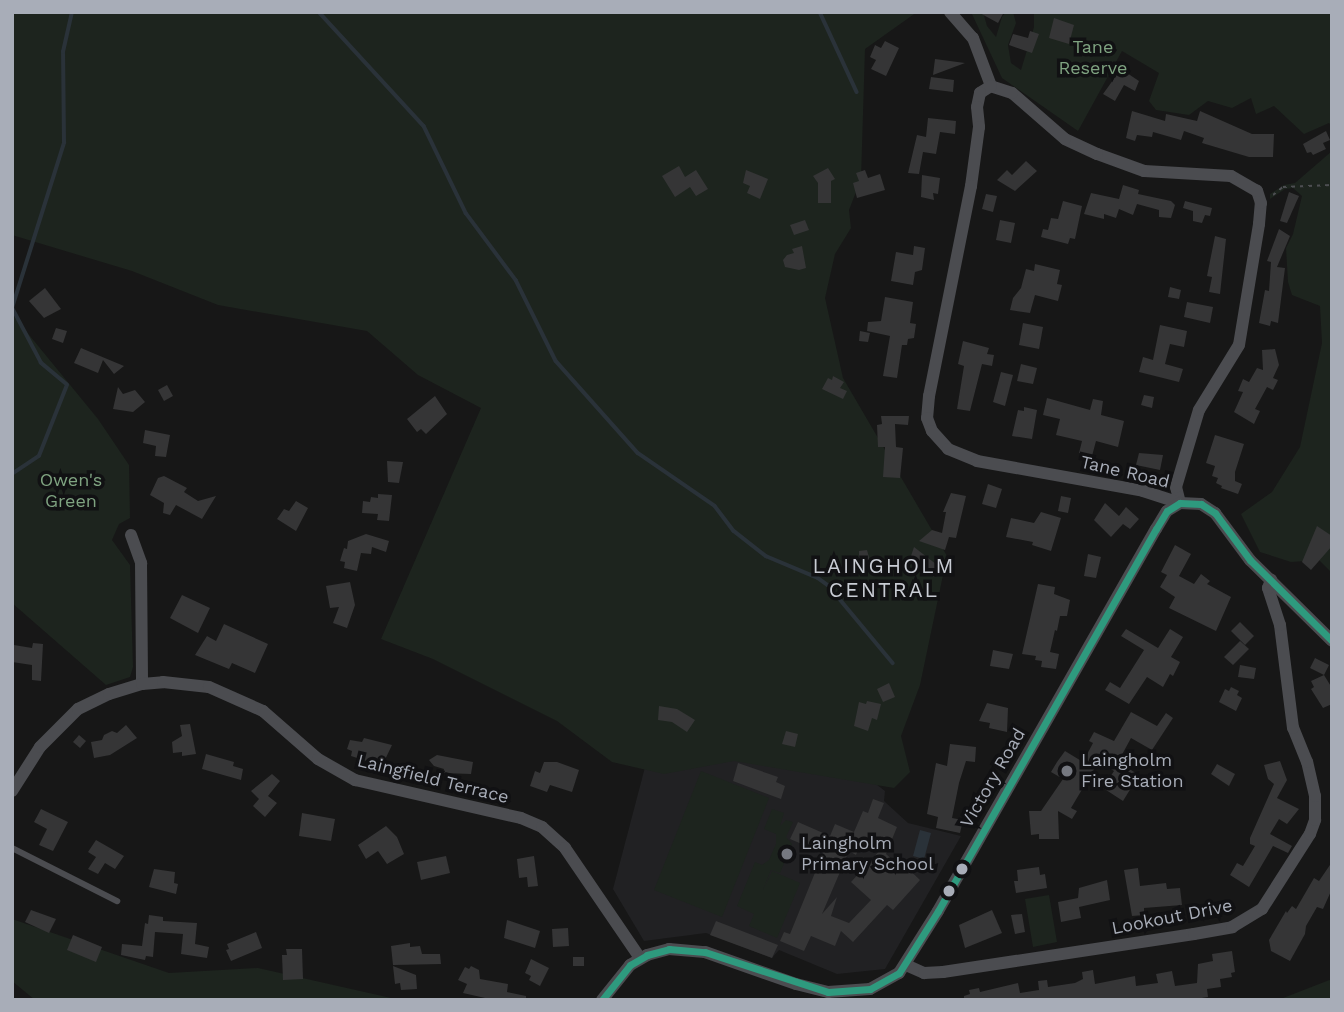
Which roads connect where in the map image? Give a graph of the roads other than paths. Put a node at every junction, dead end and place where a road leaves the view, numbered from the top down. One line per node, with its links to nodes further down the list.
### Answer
1 (950, 12): 2 (street)
2 (991, 86): 3 (street, Tane Road); 3 (street, Tane Road)
3 (1180, 503): 5 (street); 12 (street, Victory Road)
4 (131, 535): 7 (street)
5 (1271, 580): 6 (street); 12 (street, Lookout Drive)
6 (1332, 640)
7 (142, 684): 8 (street, Laingfield Terrace); 11 (street, Laingfield Terrace)
8 (12, 790)
9 (12, 848): 10 (lane)
10 (117, 901)
11 (640, 958): 12 (street, Victory Road); 13 (street, Victory Road)
12 (905, 965)
13 (602, 1000)

